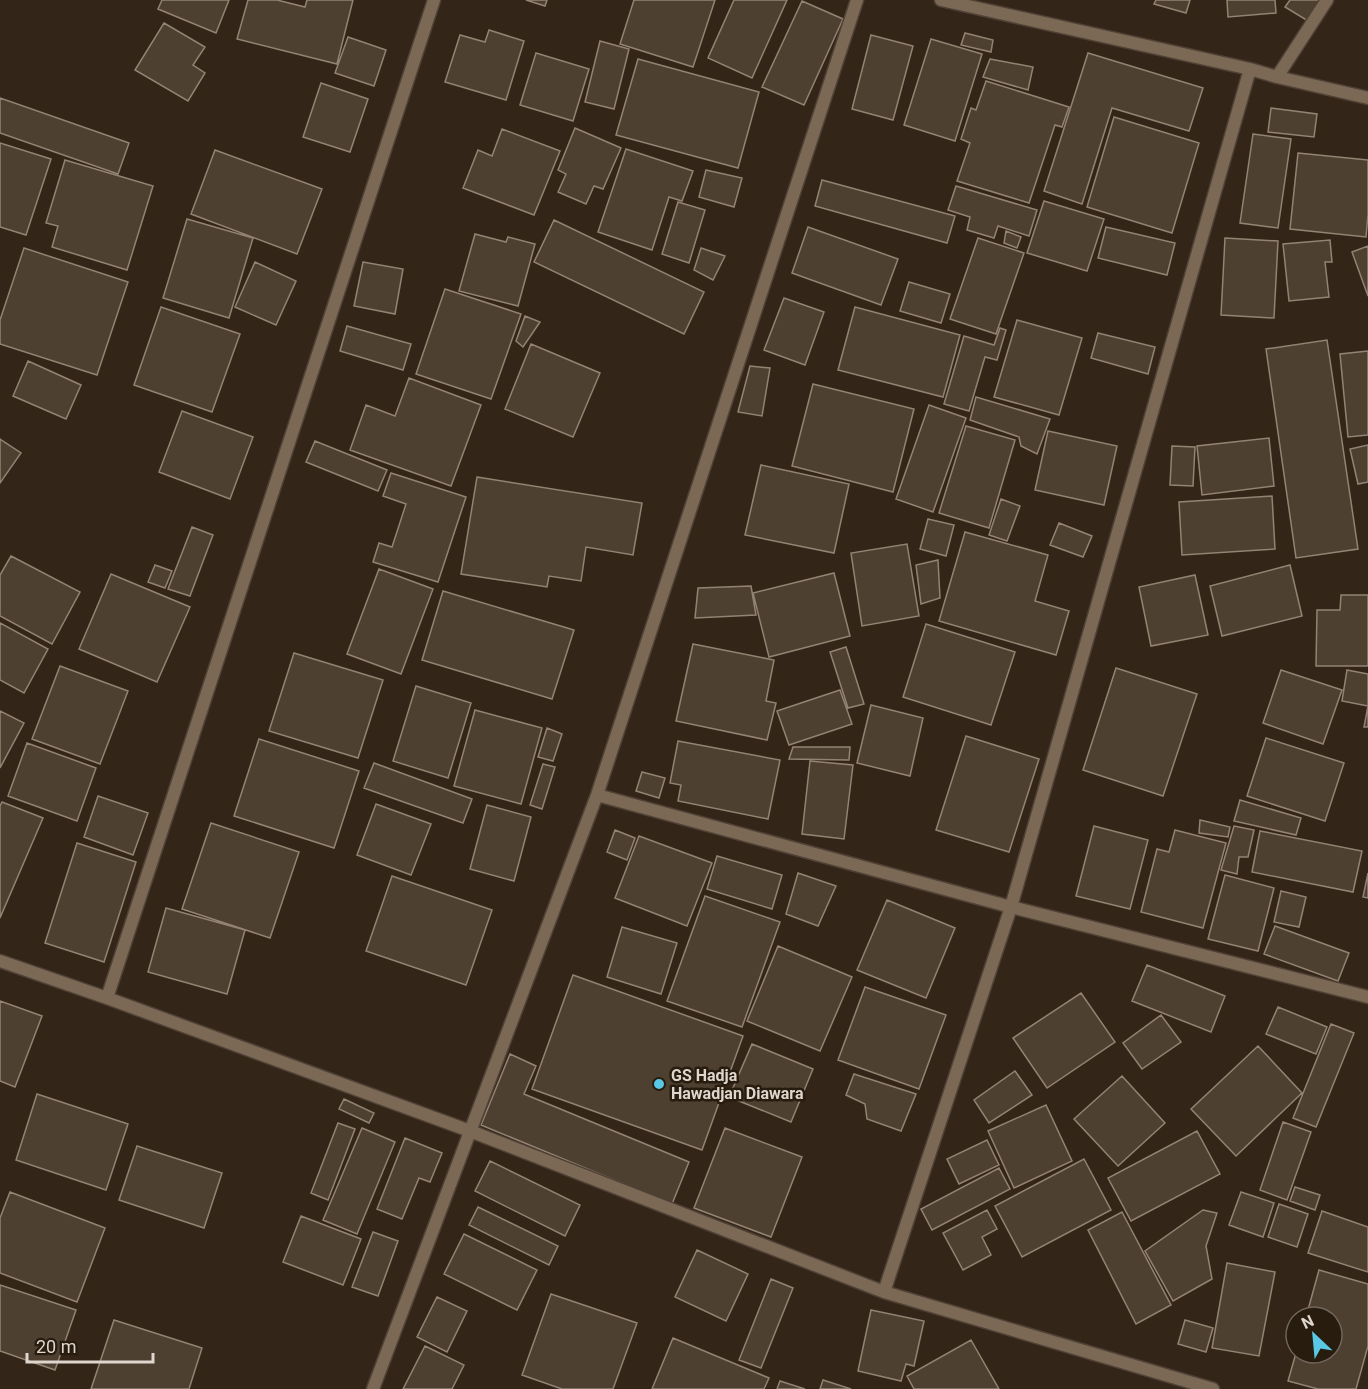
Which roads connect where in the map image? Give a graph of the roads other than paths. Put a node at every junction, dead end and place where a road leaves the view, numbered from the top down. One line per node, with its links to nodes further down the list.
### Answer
1 (434, 0): 12 (street)
2 (857, 0): 8 (street)
3 (941, 0): 5 (street)
4 (1327, 0): 6 (street)
5 (1250, 69): 6 (street); 9 (street)
6 (1277, 77): 7 (street)
7 (1368, 98)
8 (597, 795): 9 (street); 13 (street)
9 (1011, 907): 11 (street); 14 (street)
10 (0, 961): 12 (street)
11 (1368, 997)
12 (107, 998): 13 (street)
13 (470, 1131): 14 (street); 15 (street)
14 (884, 1292): 16 (street)
15 (374, 1389)
16 (1213, 1389)

